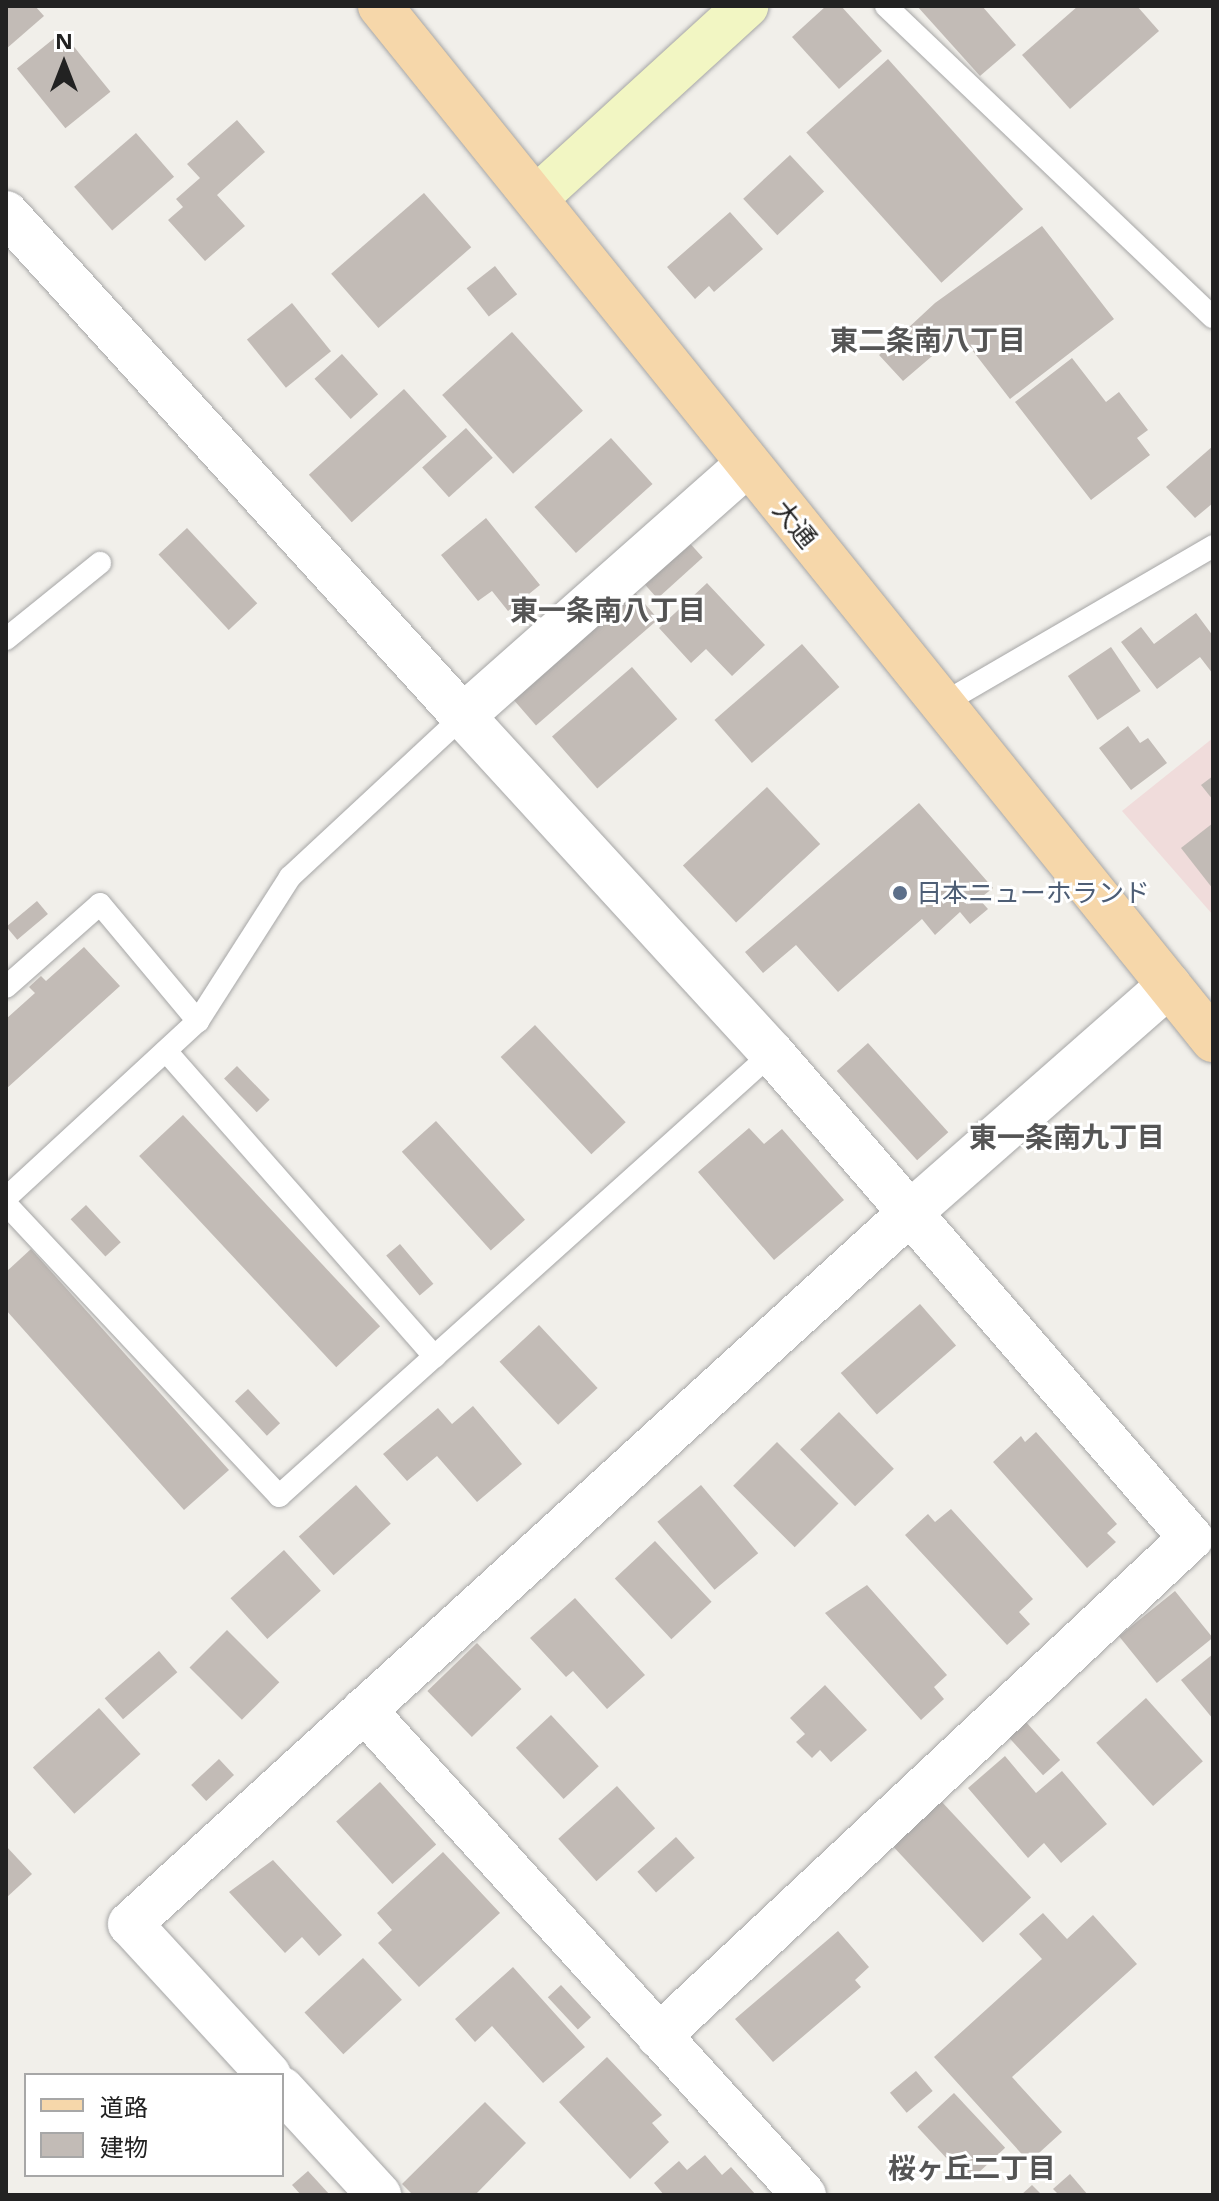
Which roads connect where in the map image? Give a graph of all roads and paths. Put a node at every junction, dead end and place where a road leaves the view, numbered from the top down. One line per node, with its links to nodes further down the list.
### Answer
1 (380, 6): 4 (main road, 大通)
2 (746, 6): 4 (street)
3 (886, 6): 6 (lane)
4 (536, 198): 7 (main road, 大通)
5 (6, 213): 12 (street)
6 (1213, 317)
7 (747, 465): 11 (main road, 大通); 12 (street)
8 (1213, 546): 11 (lane)
9 (100, 563): 10 (lane)
10 (6, 639)
11 (942, 704): 13 (main road, 大通)
12 (463, 716): 15 (lane); 18 (street)
13 (1169, 985): 16 (main road, 大通); 21 (street)
14 (6, 987): 15 (lane)
15 (198, 1021): 17 (lane)
16 (1213, 1040)
17 (166, 1051): 19 (lane); 22 (lane)
18 (772, 1053): 21 (street); 22 (lane)
19 (6, 1198)
20 (6, 1204): 22 (lane)
21 (912, 1211): 23 (street); 24 (street)
22 (435, 1357)
23 (364, 1710): 24 (street); 25 (street)
24 (659, 2036): 28 (street)
25 (267, 2073)
26 (284, 2091): 27 (street)
27 (379, 2195)
28 (804, 2195)

